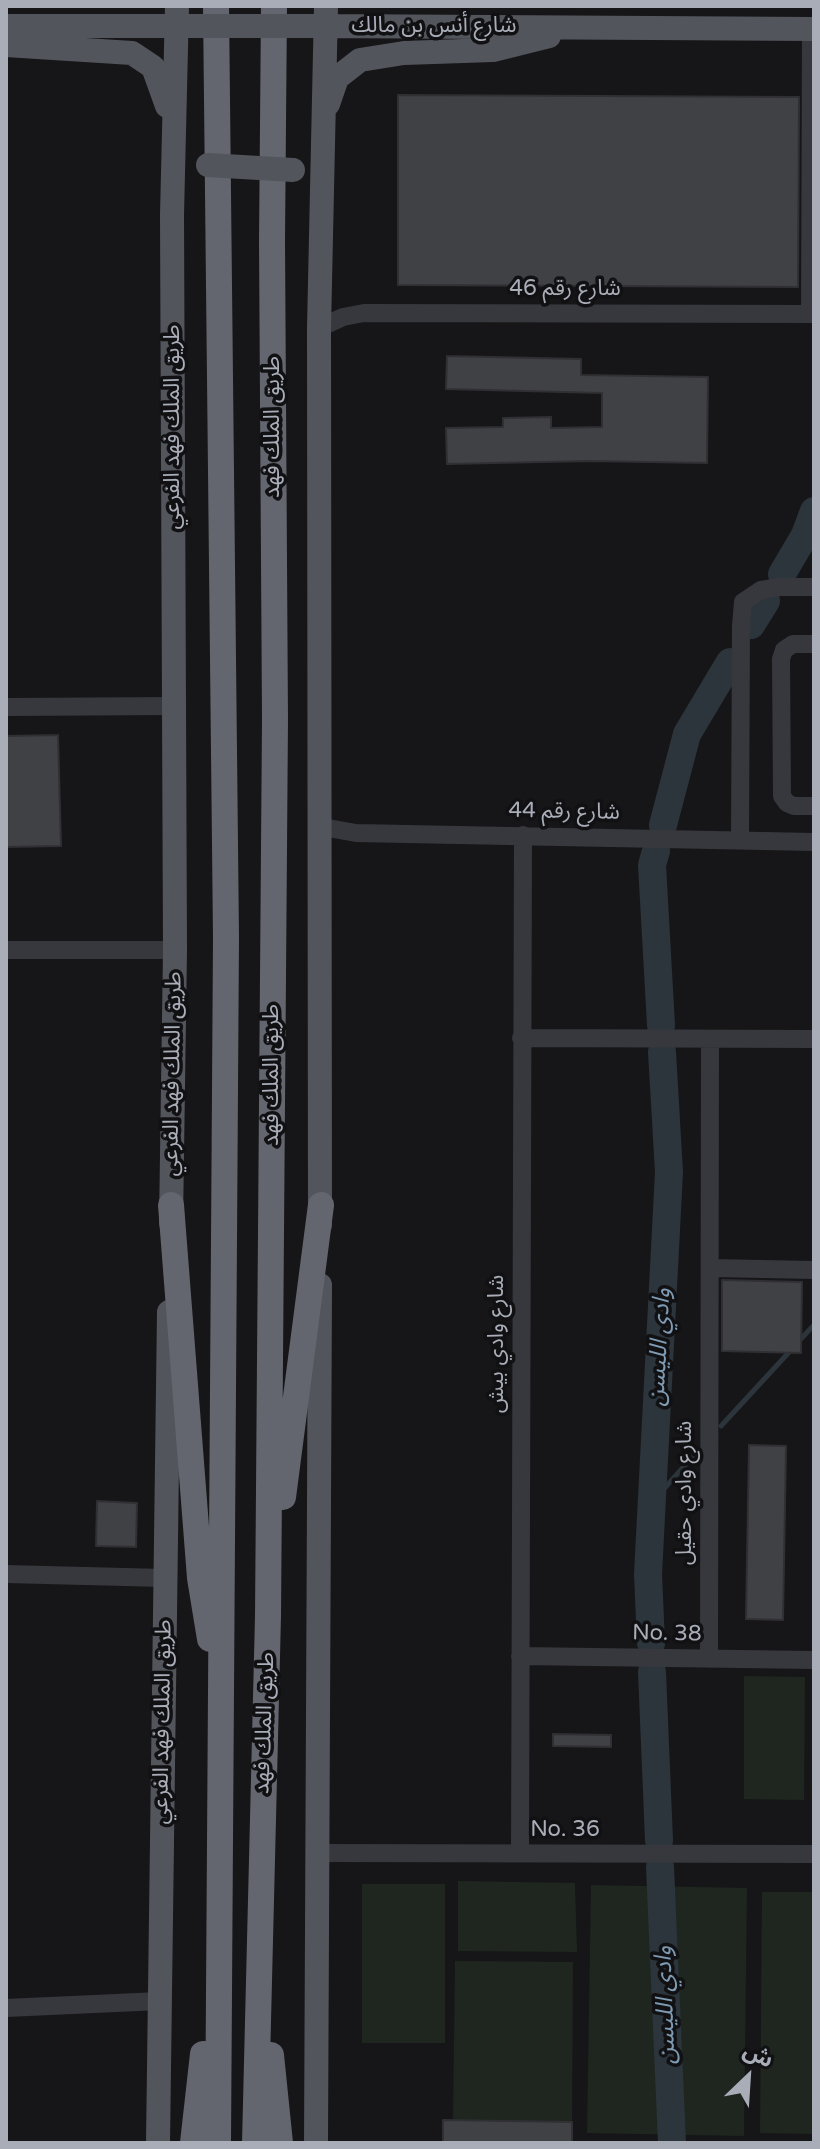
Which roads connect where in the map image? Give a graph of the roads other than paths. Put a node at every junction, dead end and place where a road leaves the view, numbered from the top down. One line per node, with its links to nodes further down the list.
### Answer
1 (216, 6): 40 (highway, طريق الملك فهد)
2 (274, 6): 36 (highway, طريق الملك فهد)
3 (176, 16): 4 (main road, شارع أنس بن مالك, bridge); 5 (main road, شارع أنس بن مالك); 9 (main road, طريق الملك فهد الفرعي)
4 (326, 16): 6 (main road, شارع أنس بن مالك); 10 (main road)
5 (6, 26)
6 (584, 28): 7 (main road, شارع أنس بن مالك); 10 (main road)
7 (812, 29): 11 (street)
8 (6, 45): 9 (main road)
9 (173, 130): 13 (main road, طريق الملك فهد الفرعي)
10 (322, 154): 12 (main road)
11 (813, 164): 14 (street)
12 (320, 214): 13 (main road, bridge); 15 (main road)
13 (172, 215): 18 (main road, طريق الملك فهد الفرعي)
14 (812, 314): 15 (street, شارع رقم 46)
15 (319, 328): 21 (main road)
16 (814, 587): 23 (street)
17 (814, 644): 20 (street)
18 (175, 706): 19 (street); 26 (main road, طريق الملك فهد الفرعي)
19 (6, 707)
20 (814, 806)
21 (318, 819): 22 (street, شارع رقم 44); 31 (main road)
22 (523, 835): 23 (street, شارع رقم 44); 27 (street, شارع وادي بيش)
23 (740, 840): 24 (street, شارع رقم 44)
24 (814, 842)
25 (6, 950): 26 (street)
26 (175, 950): 30 (main road, طريق الملك فهد الفرعي)
27 (521, 1038): 28 (street); 37 (street, شارع وادي بيش)
28 (710, 1039): 29 (street); 32 (street, شارع وادي حقيل)
29 (814, 1039)
30 (171, 1205): 35 (main road, طريق الملك فهد الفرعي); 40 (highway)
31 (321, 1205): 36 (highway); 41 (main road)
32 (710, 1268): 33 (street); 38 (street, شارع وادي حقيل)
33 (814, 1270)
34 (6, 1574): 35 (street)
35 (164, 1578): 46 (main road, طريق الملك فهد الفرعي)
36 (268, 1616): 45 (highway, طريق الملك فهد)
37 (520, 1656): 38 (street, No. 38); 42 (street, شارع وادي بيش)
38 (709, 1659): 39 (street, No. 38)
39 (814, 1660)
40 (222, 1711): 44 (highway, طريق الملك فهد)
41 (316, 1853): 42 (street, No. 36); 53 (main road)
42 (520, 1853): 43 (street, No. 36)
43 (814, 1854)
44 (217, 1935): 49 (highway); 50 (highway, طريق الملك فهد)
45 (259, 1941): 51 (highway, طريق الملك فهد); 52 (highway)
46 (160, 2001): 47 (street); 48 (main road, طريق الملك فهد الفرعي)
47 (6, 2008)
48 (158, 2143)
49 (193, 2143)
50 (218, 2143)
51 (255, 2143)
52 (280, 2143)
53 (316, 2143)

